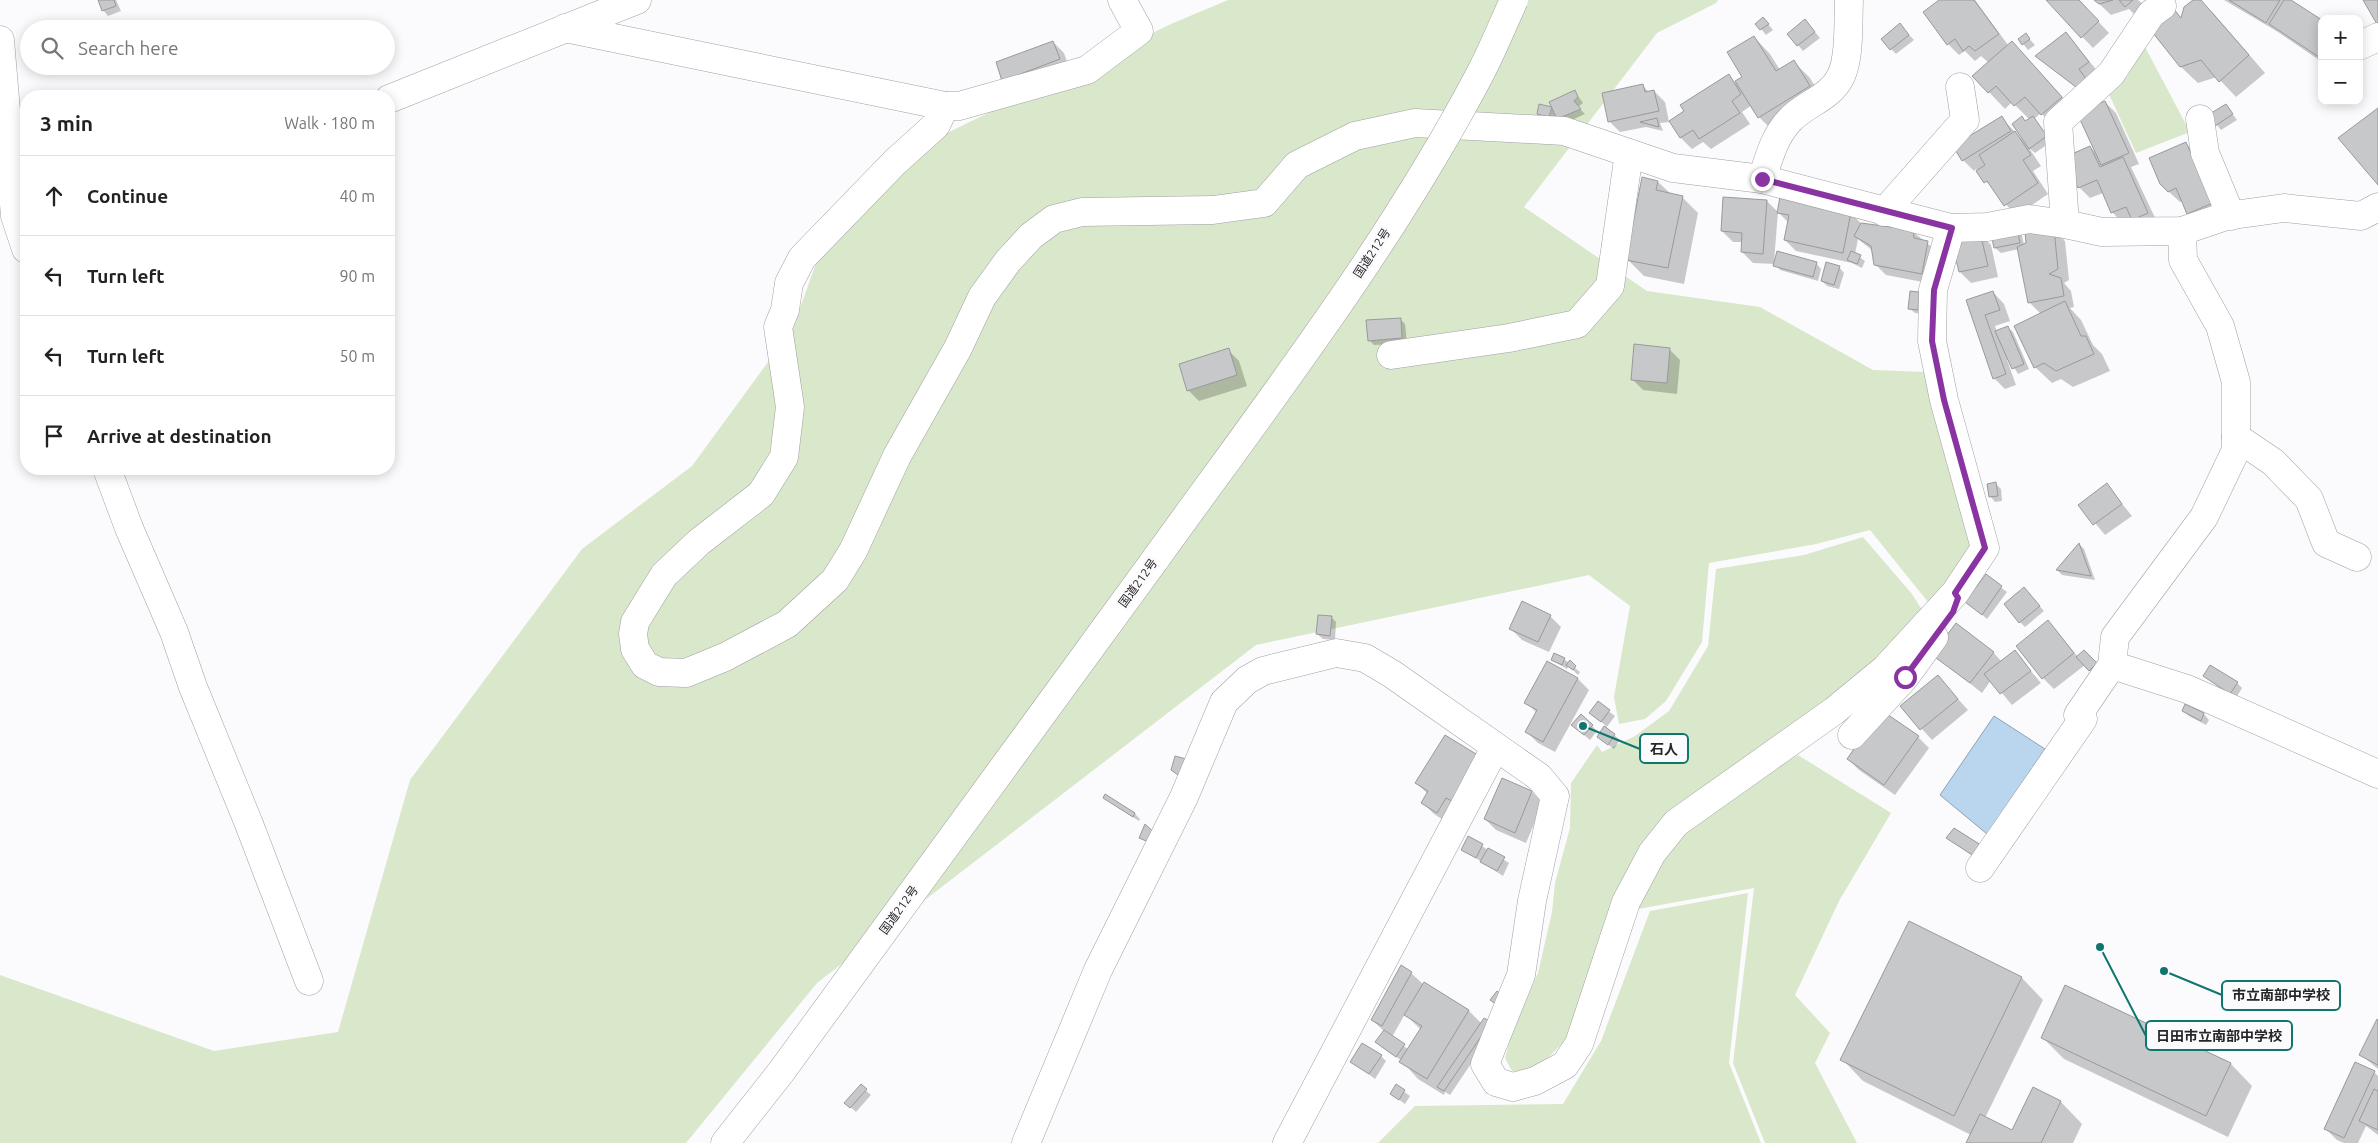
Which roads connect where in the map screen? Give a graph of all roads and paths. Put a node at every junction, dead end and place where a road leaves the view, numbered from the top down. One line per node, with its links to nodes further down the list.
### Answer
1 (637, 0): 6 (main road)
2 (1122, 0): 12 (main road)
3 (1514, 0): 34 (main road, 国道212号, bridge)
4 (1849, 0): 15 (main road)
5 (2162, 6): 19 (main road)
6 (564, 28): 11 (main road); 12 (main road)
7 (2378, 37): 9 (main road)
8 (0, 40): 22 (main road)
9 (2363, 44)
10 (1960, 87): 17 (main road)
11 (395, 97)
12 (945, 106): 14 (main road)
13 (2200, 119): 18 (main road)
14 (1629, 153): 15 (main road); 23 (main road)
15 (1762, 179): 17 (main road)
16 (2378, 207): 18 (main road)
17 (1884, 212): 20 (main road)
18 (2231, 216): 21 (main road)
19 (2065, 224): 20 (main road); 21 (main road)
20 (1952, 228): 27 (main road)
21 (2182, 231): 24 (main road)
22 (18, 237)
23 (1391, 355)
24 (2236, 437): 26 (main road); 28 (main road)
25 (109, 475): 33 (main road)
26 (2357, 557)
27 (1955, 593): 29 (main road); 30 (main road)
28 (2112, 665): 31 (main road); 32 (main road)
29 (1852, 735)
30 (1495, 748): 35 (main road); 36 (main road)
31 (2378, 774)
32 (1980, 868)
33 (309, 981)
34 (725, 1143)
35 (1026, 1143)
36 (1287, 1143)

